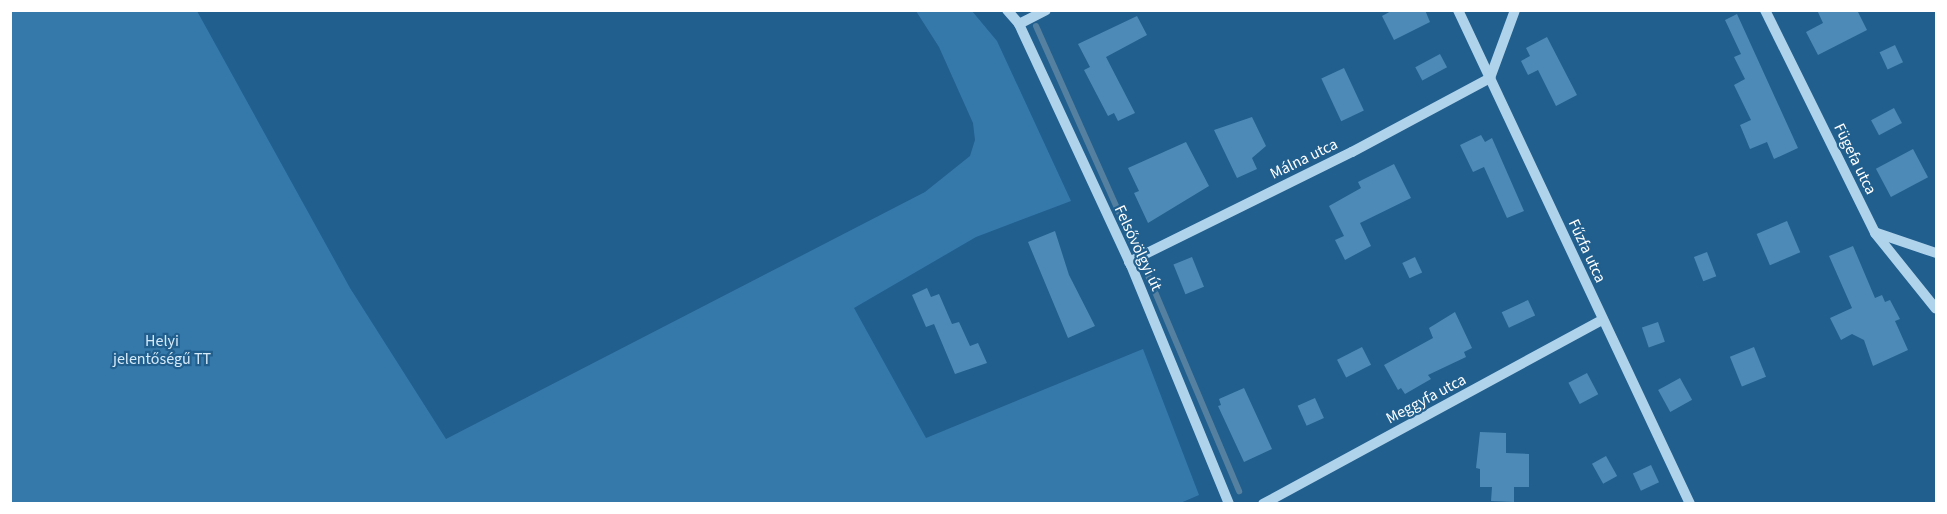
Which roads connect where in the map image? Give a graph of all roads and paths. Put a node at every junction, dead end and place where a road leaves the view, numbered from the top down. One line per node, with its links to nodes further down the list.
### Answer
1 (1007, 10): 6 (street, Felsővölgyi út)
2 (1046, 10): 6 (street)
3 (1458, 10): 7 (street, Fűzfa utca)
4 (1515, 10): 7 (street)
5 (1765, 10): 8 (street, Fügefa utca)
6 (1019, 24): 10 (street, Felsővölgyi út)
7 (1490, 78): 10 (street, Málna utca); 12 (street, Fűzfa utca)
8 (1875, 233): 9 (street); 11 (street, Fügefa utca)
9 (1936, 253)
10 (1130, 262): 13 (street, Felsővölgyi út)
11 (1936, 309)
12 (1602, 320): 14 (street, Meggyfa utca); 15 (street, Fűzfa utca)
13 (1229, 504)
14 (1263, 504)
15 (1690, 504)

